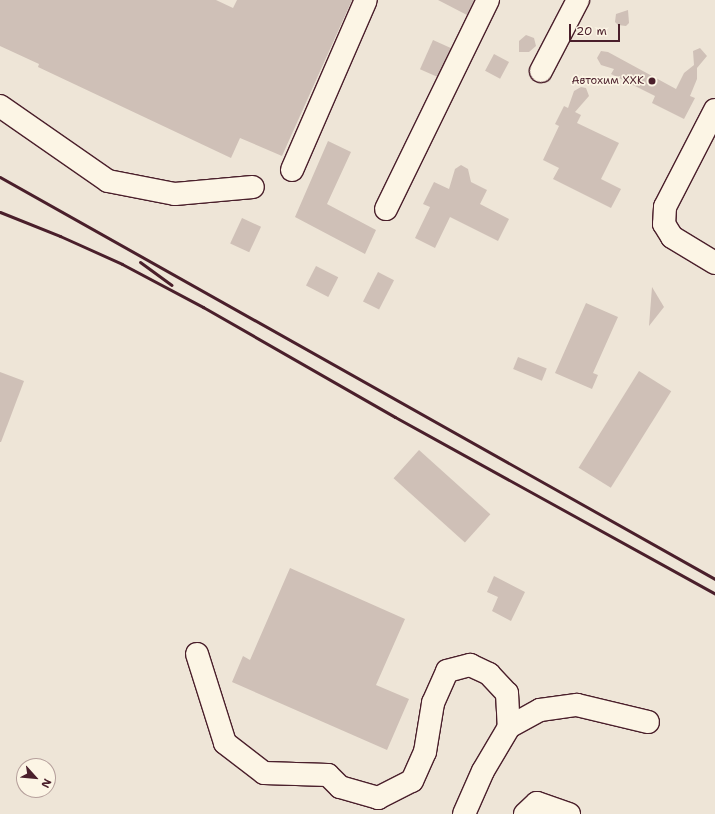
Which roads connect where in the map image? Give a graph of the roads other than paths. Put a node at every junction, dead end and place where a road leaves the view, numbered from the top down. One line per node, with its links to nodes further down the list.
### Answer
1 (366, 0): 7 (street)
2 (488, 0): 9 (street)
3 (578, 0): 4 (street)
4 (541, 71)
5 (0, 106): 8 (street)
6 (715, 110): 10 (street)
7 (292, 170)
8 (253, 187)
9 (386, 209)
10 (715, 263)
11 (198, 654): 13 (street)
12 (648, 722): 13 (street)
13 (510, 726): 14 (street)
14 (464, 814)
15 (525, 814): 16 (street)
16 (569, 814)

